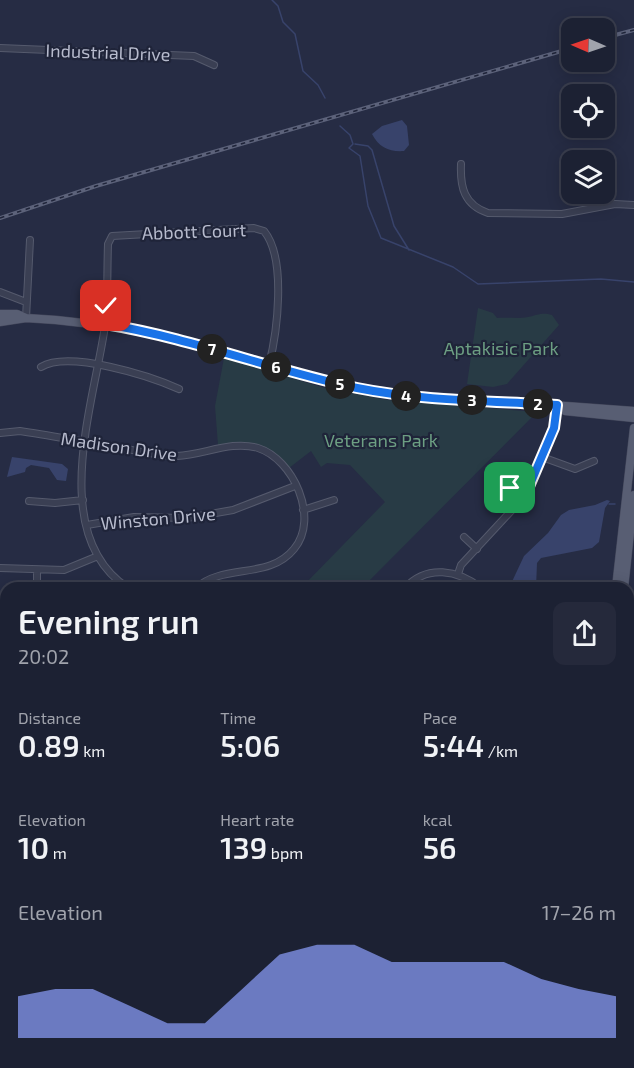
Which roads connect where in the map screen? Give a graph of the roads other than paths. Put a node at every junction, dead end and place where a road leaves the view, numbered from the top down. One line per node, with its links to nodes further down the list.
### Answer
1 (0, 48): 2 (street, Industrial Drive)
2 (214, 65)
3 (461, 164): 4 (street)
4 (634, 205)
5 (30, 240): 7 (street)
6 (0, 292): 7 (street)
7 (26, 302): 9 (street)
8 (0, 314): 9 (main road)
9 (26, 318): 10 (main road); 11 (main road)
10 (0, 322)
11 (105, 324): 12 (main road); 12 (street, Abbott Court); 13 (street)
12 (269, 365): 16 (main road)
13 (98, 366): 14 (street); 15 (street); 21 (street)
14 (41, 367)
15 (179, 389)
16 (557, 405): 17 (main road); 18 (main road); 22 (street)
17 (634, 411)
18 (634, 418)
19 (634, 428): 44 (main road)
20 (0, 433): 21 (street, Madison Drive)
21 (85, 442): 24 (street, Madison Drive); 28 (street)
22 (542, 457): 23 (street); 27 (street)
23 (594, 461)
24 (295, 486): 31 (street, Madison Drive); 32 (street, Winston Drive)
25 (510, 488): 27 (street)
26 (634, 495): 45 (main road)
27 (525, 496): 34 (street)
28 (83, 500): 30 (street); 32 (street)
29 (334, 500): 31 (street)
30 (29, 501)
31 (303, 510): 41 (street, Madison Drive)
32 (87, 525): 35 (street)
33 (464, 537): 34 (street)
34 (477, 549): 38 (street)
35 (98, 556): 37 (street); 40 (street)
36 (0, 568): 37 (street)
37 (38, 570): 39 (street)
38 (458, 574): 42 (street); 43 (street)
39 (37, 582)
40 (120, 582)
41 (205, 582)
42 (413, 582)
43 (471, 582)
44 (617, 582)
45 (625, 582)

